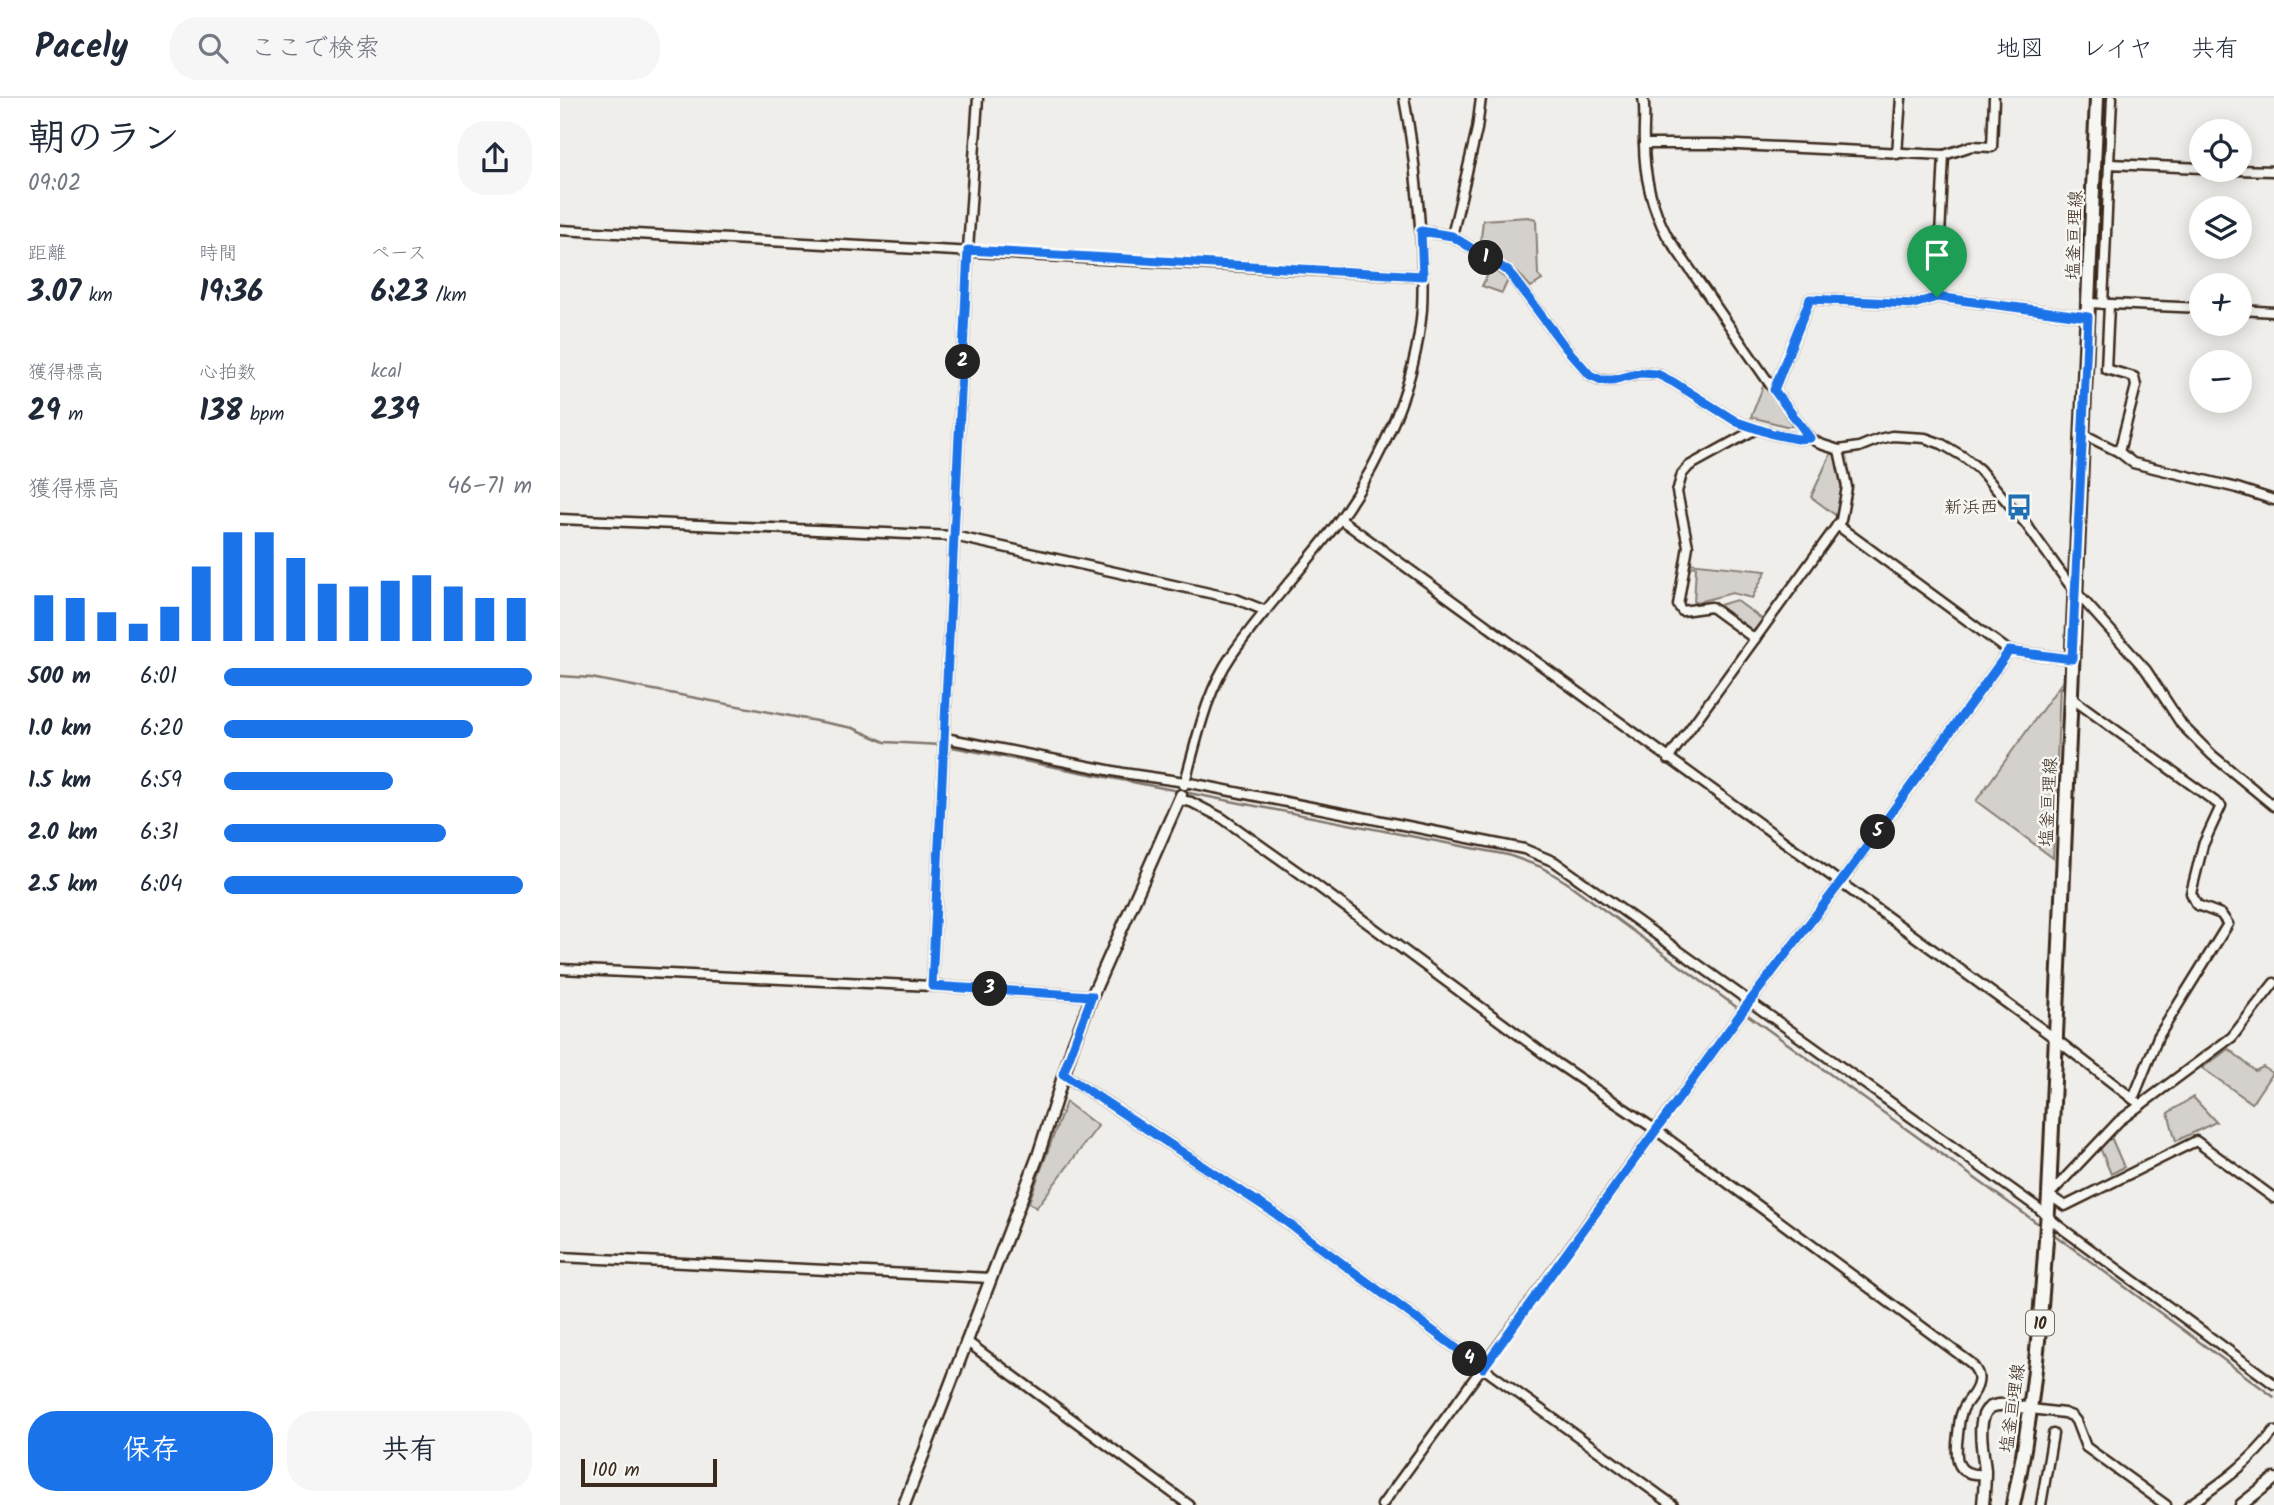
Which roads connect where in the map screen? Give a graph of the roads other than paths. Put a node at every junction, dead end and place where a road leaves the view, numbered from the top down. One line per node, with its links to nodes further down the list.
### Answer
1 (978, 98): 19 (street)
2 (1404, 98): 17 (street)
3 (1481, 98): 18 (street)
4 (1643, 98): 9 (street)
5 (1900, 98): 10 (street)
6 (1994, 98): 11 (street)
7 (2097, 98): 22 (main road, 塩釜亘理線 / 10)
8 (2112, 98): 12 (street)
9 (1644, 144): 10 (street); 28 (street)
10 (1897, 153): 11 (street)
11 (1944, 155): 21 (street)
12 (2109, 164): 13 (street); 23 (street)
13 (2189, 167)
14 (2252, 171): 15 (street)
15 (2274, 172)
16 (560, 230): 19 (street)
17 (1421, 231): 18 (street); 20 (street)
18 (1452, 236): 29 (street)
19 (968, 250): 20 (street); 38 (street)
20 (1423, 276): 36 (street)
21 (1937, 297): 27 (street); 28 (street)
22 (2088, 303): 23 (street); 27 (main road, 塩釜亘理線 / 10)
23 (2106, 304): 24 (street); 33 (street)
24 (2189, 307)
25 (2252, 311): 26 (street)
26 (2274, 312)
27 (2088, 317): 30 (main road, 塩釜亘理線 / 10)
28 (1774, 390): 31 (street)
29 (1756, 429): 31 (street); 41 (street)
30 (2083, 434): 33 (street); 39 (main road, 塩釜亘理線 / 10)
31 (1810, 438): 32 (street)
32 (1839, 450): 37 (street); 39 (street)
33 (2119, 452): 34 (street)
34 (2274, 500)
35 (560, 519): 38 (street)
36 (1340, 519): 40 (street); 46 (street)
37 (1837, 525): 41 (street); 42 (street)
38 (954, 536): 40 (street); 45 (street)
39 (2076, 592): 43 (main road, 塩釜亘理線 / 10); 48 (street)
40 (1266, 611): 47 (street)
41 (1755, 639): 46 (street)
42 (2009, 651): 43 (street); 49 (street)
43 (2072, 659): 44 (main road, 塩釜亘理線 / 10)
44 (2070, 697): 55 (main road, 塩釜亘理線 / 10); 57 (street)
45 (944, 743): 47 (street); 52 (street)
46 (1668, 759): 49 (street)
47 (1182, 791): 53 (street); 54 (street); 59 (street)
48 (2274, 806)
49 (1841, 882): 54 (street); 55 (street)
50 (560, 969): 52 (street)
51 (2274, 983): 58 (street)
52 (932, 986): 53 (street)
53 (1092, 996): 56 (street)
54 (1749, 1003): 59 (street); 62 (street)
55 (2054, 1038): 57 (street); 60 (main road, 塩釜亘理線 / 10)
56 (1063, 1074): 64 (street); 66 (street)
57 (2133, 1099): 58 (street)
58 (2141, 1105): 60 (street)
59 (1656, 1130): 66 (street); 71 (street)
60 (2049, 1195): 61 (street); 62 (main road, 塩釜亘理線 / 10)
61 (2274, 1198)
62 (2047, 1218): 67 (street); 68 (main road, 塩釜亘理線 / 10)
63 (560, 1257): 64 (street)
64 (990, 1278): 65 (street)
65 (966, 1341): 73 (street); 74 (street)
66 (1483, 1368): 75 (street); 76 (street)
67 (2274, 1384)
68 (2031, 1409): 71 (street); 78 (main road, 塩釜亘理線 / 10); 80 (street)
69 (2274, 1432): 81 (street)
70 (2053, 1434): 79 (street)
71 (1985, 1474): 77 (street)
72 (2274, 1479): 82 (street)
73 (904, 1505)
74 (1189, 1505)
75 (1382, 1505)
76 (1673, 1505)
77 (1983, 1505)
78 (2013, 1505)
79 (2041, 1505)
80 (2166, 1505)
81 (2189, 1505)
82 (2241, 1505)

